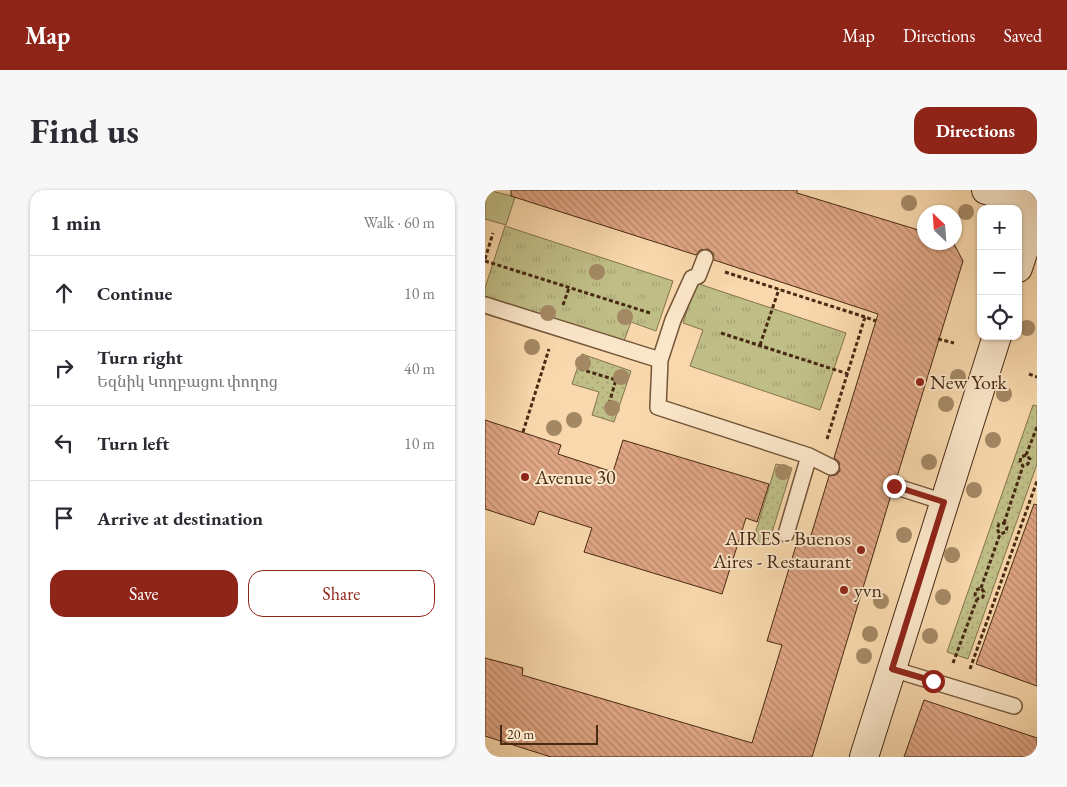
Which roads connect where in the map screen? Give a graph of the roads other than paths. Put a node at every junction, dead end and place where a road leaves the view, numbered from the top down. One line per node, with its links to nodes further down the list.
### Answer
1 (986, 190): 2 (street)
2 (1037, 208): 3 (street)
3 (1022, 255)
4 (704, 261): 7 (lane)
5 (485, 305): 7 (lane)
6 (996, 340): 9 (street)
7 (660, 360): 10 (lane)
8 (894, 486): 9 (lane)
9 (944, 502): 11 (street)
10 (786, 534)
11 (892, 669): 12 (lane); 13 (street)
12 (1014, 706)
13 (864, 757)

